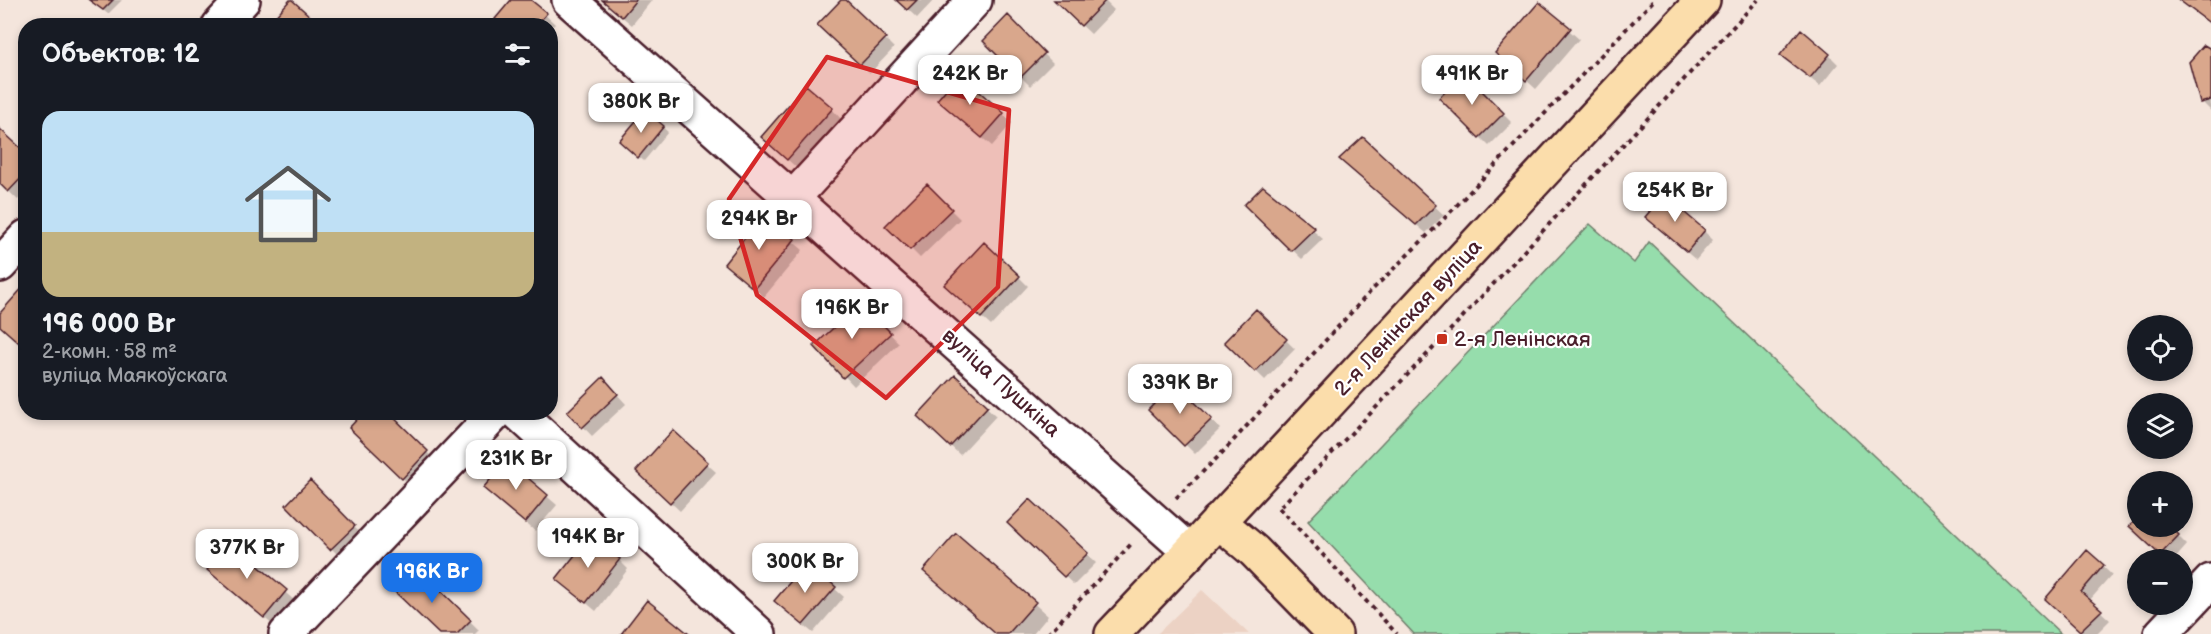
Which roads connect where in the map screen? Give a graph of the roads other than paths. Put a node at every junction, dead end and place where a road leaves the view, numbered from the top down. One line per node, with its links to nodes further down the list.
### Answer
1 (243, 0): 5 (street)
2 (569, 0): 6 (street, вуліца Пушкіна)
3 (975, 0): 6 (street)
4 (1703, 0): 11 (main road, 2-я Ленінская вуліца)
5 (226, 18)
6 (793, 198): 12 (street, вуліца Пушкіна)
7 (18, 246): 8 (street)
8 (0, 265)
9 (489, 420): 14 (street)
10 (527, 420): 15 (street)
11 (1218, 521): 12 (main road, 2-я Ленінская вуліца); 17 (main road)
12 (1190, 552): 16 (main road, 2-я Ленінская вуліца)
13 (2211, 581): 18 (street)
14 (286, 634)
15 (759, 634)
16 (1112, 634)
17 (1335, 634)
18 (2161, 634)

